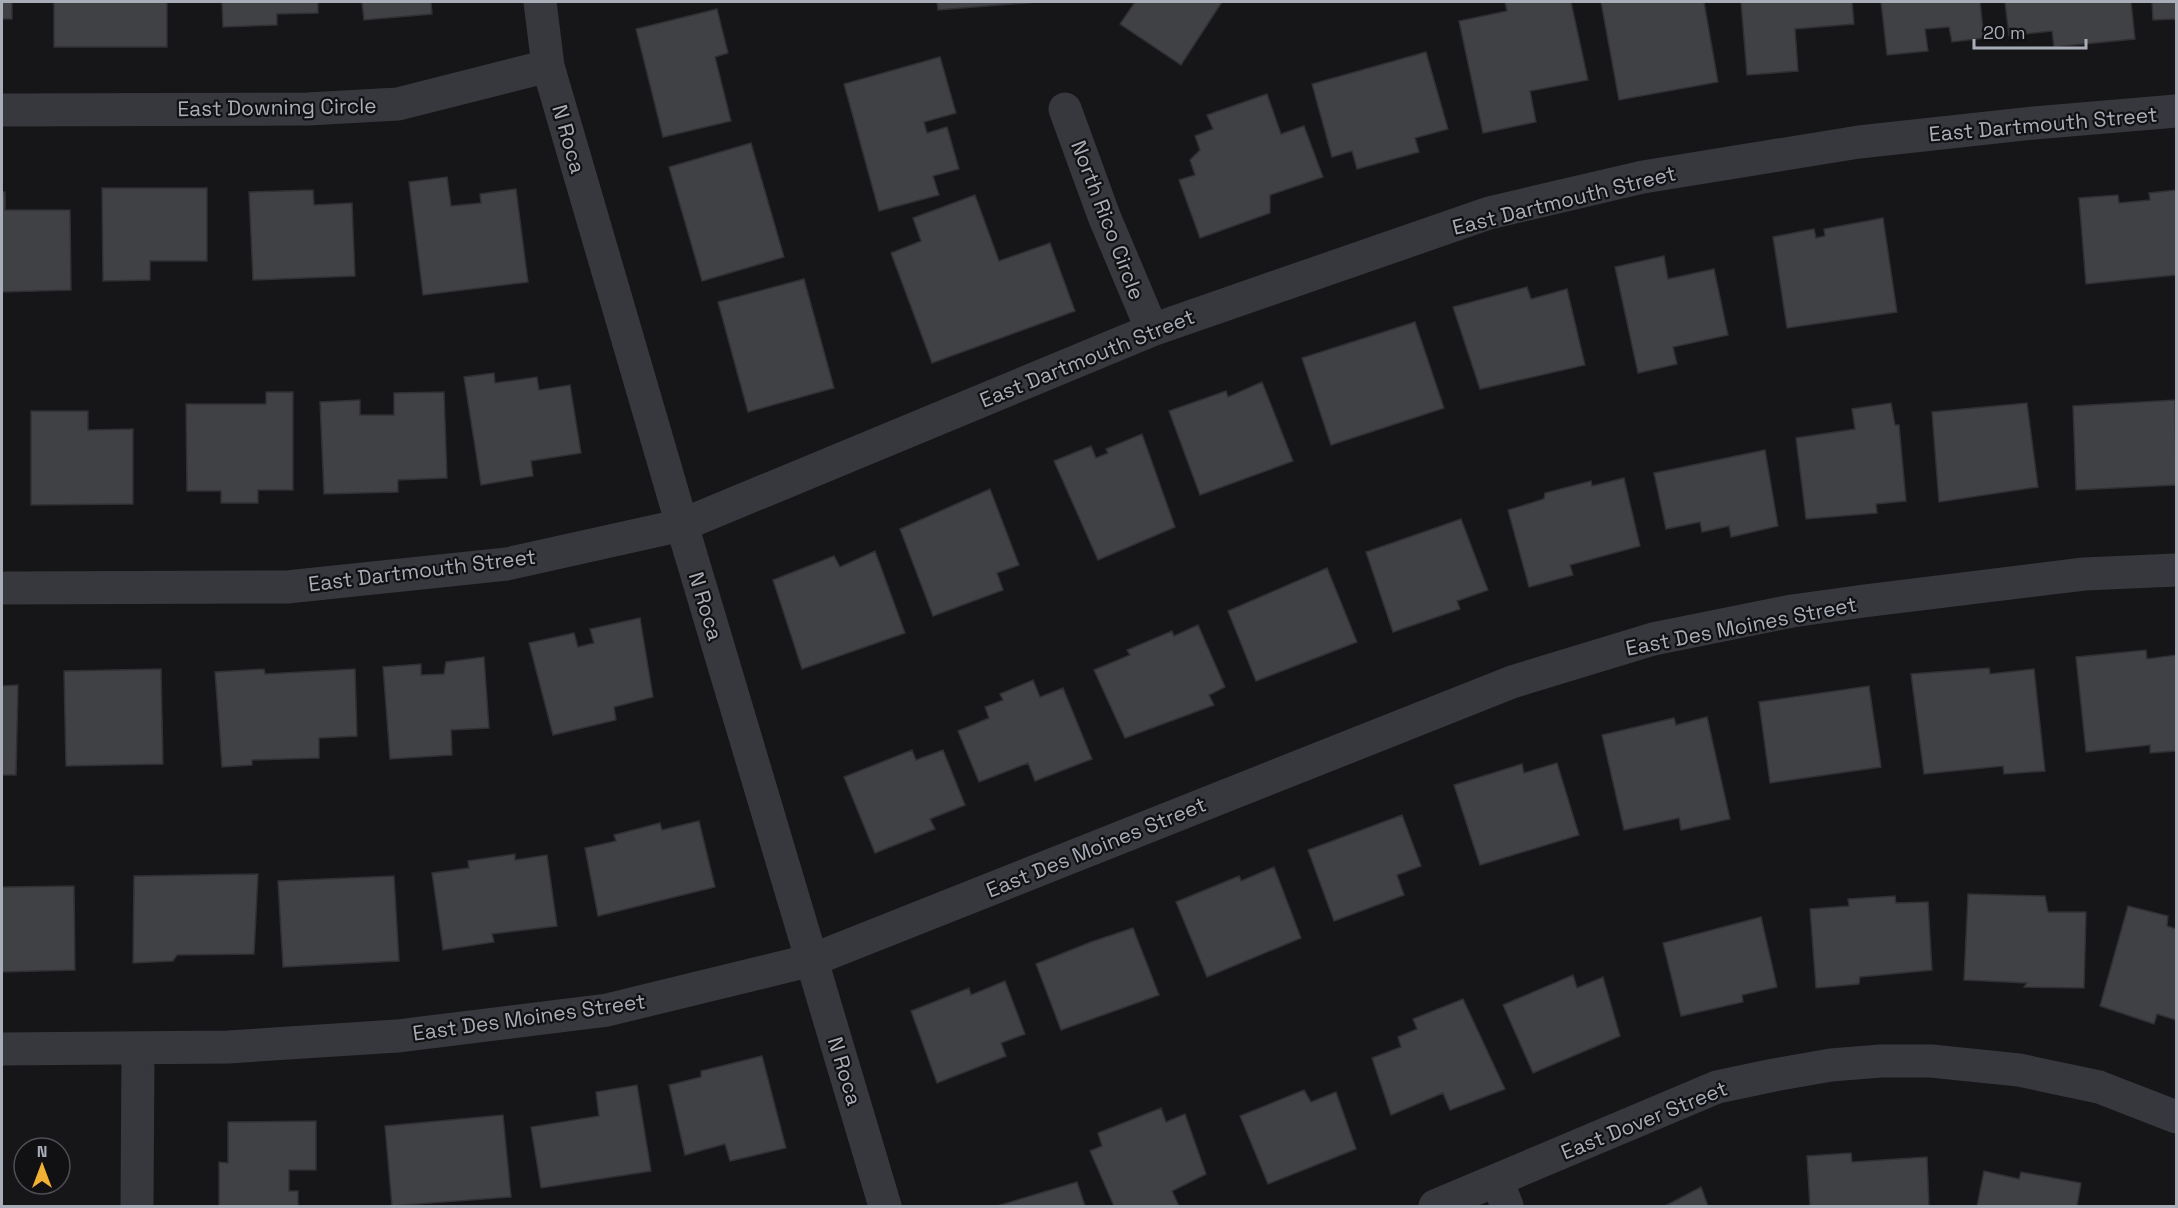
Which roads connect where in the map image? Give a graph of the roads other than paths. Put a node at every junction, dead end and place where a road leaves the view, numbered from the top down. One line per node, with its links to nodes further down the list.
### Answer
1 (540, 2): 2 (street, N Roca)
2 (548, 66): 3 (street, East Downing Circle); 7 (street, N Roca)
3 (2, 110)
4 (1065, 110): 6 (street, North Rico Circle)
5 (2176, 111): 6 (street, East Dartmouth Street)
6 (1152, 330): 7 (street, East Dartmouth Street)
7 (682, 525): 9 (street, East Dartmouth Street); 10 (street, N Roca)
8 (2176, 570): 10 (street, East Des Moines Street)
9 (2, 588)
10 (812, 960): 12 (street, East Des Moines Street); 16 (street, N Roca)
11 (2, 1049): 12 (street, East Des Moines Street)
12 (138, 1049): 15 (street)
13 (2176, 1117): 14 (street, East Dover Street)
14 (1502, 1193): 17 (street, East Dover Street)
15 (137, 1206)
16 (885, 1206)
17 (1435, 1206)

